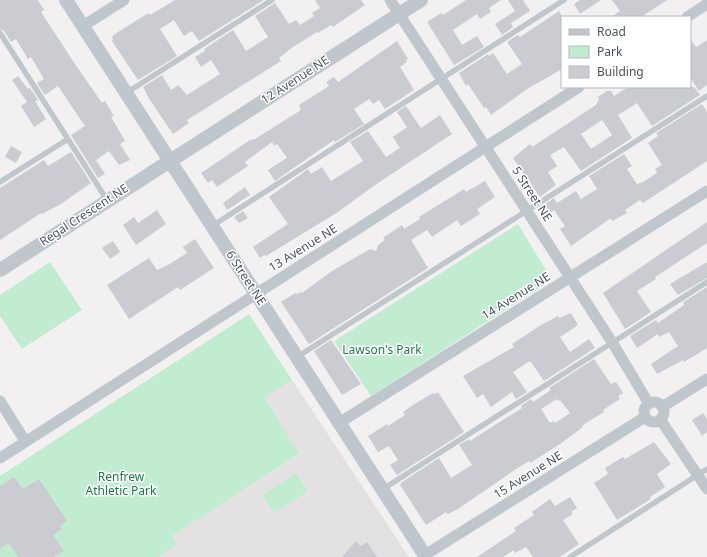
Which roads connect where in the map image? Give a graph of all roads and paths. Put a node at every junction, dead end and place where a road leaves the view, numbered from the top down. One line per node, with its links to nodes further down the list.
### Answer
1 (66, 0): 10 (street, 6 Street NE)
2 (124, 0): 10 (street)
3 (272, 0): 14 (lane)
4 (390, 0): 8 (street, 5 Street NE)
5 (421, 0): 8 (street, 12 Avenue NE)
6 (564, 0): 12 (lane)
7 (707, 4): 9 (street)
8 (400, 14): 12 (street, 5 Street NE); 18 (street, 12 Avenue NE)
9 (689, 16)
10 (83, 26): 14 (street, 6 Street NE)
11 (0, 33): 16 (lane)
12 (443, 79): 17 (street, 5 Street NE); 23 (lane)
13 (577, 88): 17 (street, 13 Avenue NE)
14 (126, 93): 18 (street, 6 Street NE)
15 (707, 96): 22 (lane)
16 (68, 139): 19 (lane); 21 (lane)
17 (486, 147): 22 (street, 5 Street NE); 27 (street, 13 Avenue NE)
18 (169, 160): 21 (street, Regal Crescent NE); 23 (street, 6 Street NE)
19 (0, 182)
20 (707, 191): 25 (street, 14 Avenue NE)
21 (107, 200): 24 (street, Regal Crescent NE)
22 (527, 211): 25 (street, 5 Street NE); 29 (lane)
23 (212, 226): 27 (street, 6 Street NE)
24 (0, 270)
25 (570, 277): 28 (street, 5 Street NE); 36 (street, 14 Avenue NE)
26 (707, 282): 28 (lane)
27 (256, 293): 29 (street, 6 Street NE); 37 (street, 13 Avenue NE)
28 (612, 342): 32 (street, 5 Street NE); 40 (lane)
29 (297, 357): 36 (street, 6 Street NE)
30 (707, 379): 33 (street)
31 (0, 401): 37 (street)
32 (649, 404): 33 (street); 34 (street)
33 (662, 407): 35 (street)
34 (646, 417): 35 (street); 42 (street, 15 Avenue NE)
35 (660, 419): 39 (street)
36 (339, 423): 40 (street, 6 Street NE)
37 (26, 441): 38 (street, 13 Avenue NE)
38 (0, 458)
39 (702, 472): 41 (street); 43 (lane)
40 (383, 489): 42 (street, 6 Street NE)
41 (707, 489)
42 (426, 556)
43 (570, 557)

